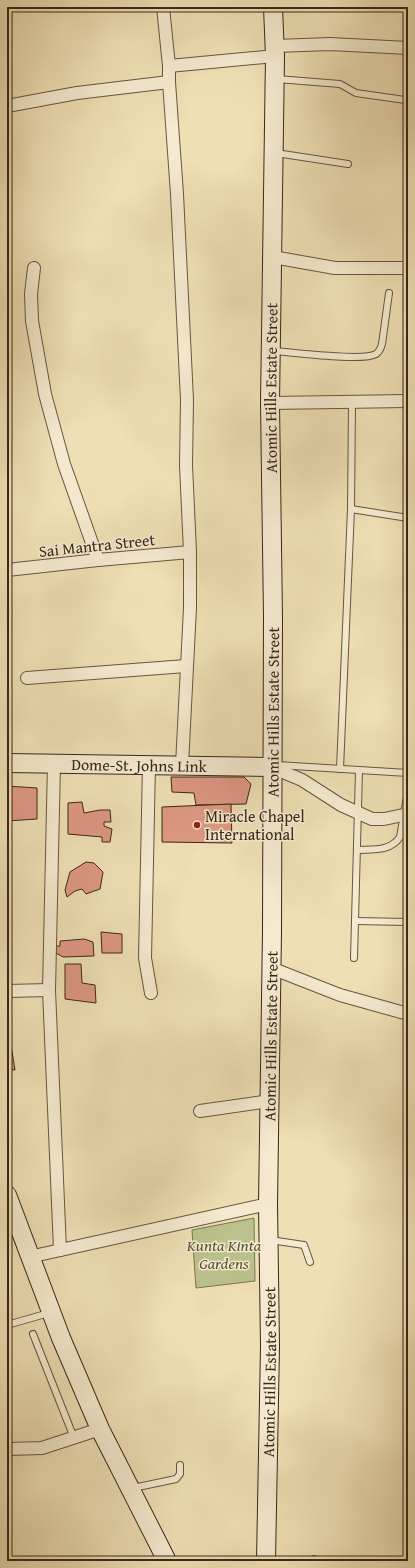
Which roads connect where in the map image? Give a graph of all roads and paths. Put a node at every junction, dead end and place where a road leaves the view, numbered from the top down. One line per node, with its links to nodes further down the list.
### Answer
1 (163, 7): 5 (street)
2 (273, 7): 4 (main road, Atomic Hills Estate Street)
3 (408, 48): 4 (street)
4 (275, 51): 5 (street); 6 (main road, Atomic Hills Estate Street)
5 (169, 66): 7 (street)
6 (275, 79): 8 (lane); 10 (main road, Atomic Hills Estate Street)
7 (169, 82): 9 (street); 22 (street)
8 (405, 100)
9 (7, 106)
10 (274, 153): 11 (lane); 12 (main road, Atomic Hills Estate Street)
11 (348, 164)
12 (273, 257): 14 (street); 16 (main road, Atomic Hills Estate Street)
13 (34, 268): 23 (street)
14 (408, 268)
15 (389, 293): 16 (lane)
16 (271, 351): 18 (main road, Atomic Hills Estate Street)
17 (408, 401): 19 (street)
18 (270, 403): 19 (street); 31 (main road, Atomic Hills Estate Street)
19 (352, 403): 20 (lane)
20 (351, 509): 21 (lane); 32 (lane)
21 (408, 518)
22 (190, 552): 23 (street, Sai Mantra Street); 25 (street)
23 (98, 560): 24 (street, Sai Mantra Street)
24 (7, 570)
25 (186, 666): 26 (street); 30 (street)
26 (27, 678)
27 (7, 763): 28 (main road, Dome-St. Johns Link)
28 (54, 763): 29 (main road, Dome-St. Johns Link); 43 (street)
29 (149, 765): 30 (main road, Dome-St. Johns Link); 45 (street)
30 (182, 765): 31 (main road, Dome-St. Johns Link)
31 (271, 766): 32 (lane); 36 (street); 42 (main road, Atomic Hills Estate Street)
32 (340, 769): 33 (lane)
33 (359, 770): 34 (lane); 36 (lane)
34 (408, 773)
35 (408, 791): 37 (lane)
36 (359, 814): 37 (street); 38 (lane)
37 (406, 815): 38 (lane)
38 (357, 850): 39 (lane)
39 (355, 921): 40 (lane); 41 (lane)
40 (408, 922)
41 (354, 958)
42 (272, 968): 46 (street); 47 (main road, Atomic Hills Estate Street)
43 (49, 990): 44 (street); 53 (street)
44 (7, 991)
45 (151, 993)
46 (408, 1014)
47 (270, 1101): 48 (street); 50 (main road, Atomic Hills Estate Street)
48 (200, 1111)
49 (7, 1195): 51 (main road)
50 (268, 1204): 52 (main road, Atomic Hills Estate Street); 53 (street)
51 (11, 1214): 54 (main road)
52 (268, 1240): 55 (lane); 65 (main road, Atomic Hills Estate Street)
53 (60, 1250): 54 (street)
54 (29, 1257): 56 (main road)
55 (310, 1262)
56 (51, 1313): 57 (lane); 59 (main road)
57 (7, 1325)
58 (33, 1334): 60 (lane)
59 (100, 1429): 60 (street); 63 (main road)
60 (74, 1438): 61 (street)
61 (7, 1449)
62 (180, 1465): 63 (lane)
63 (130, 1489): 64 (main road)
64 (167, 1561)
65 (266, 1561)

